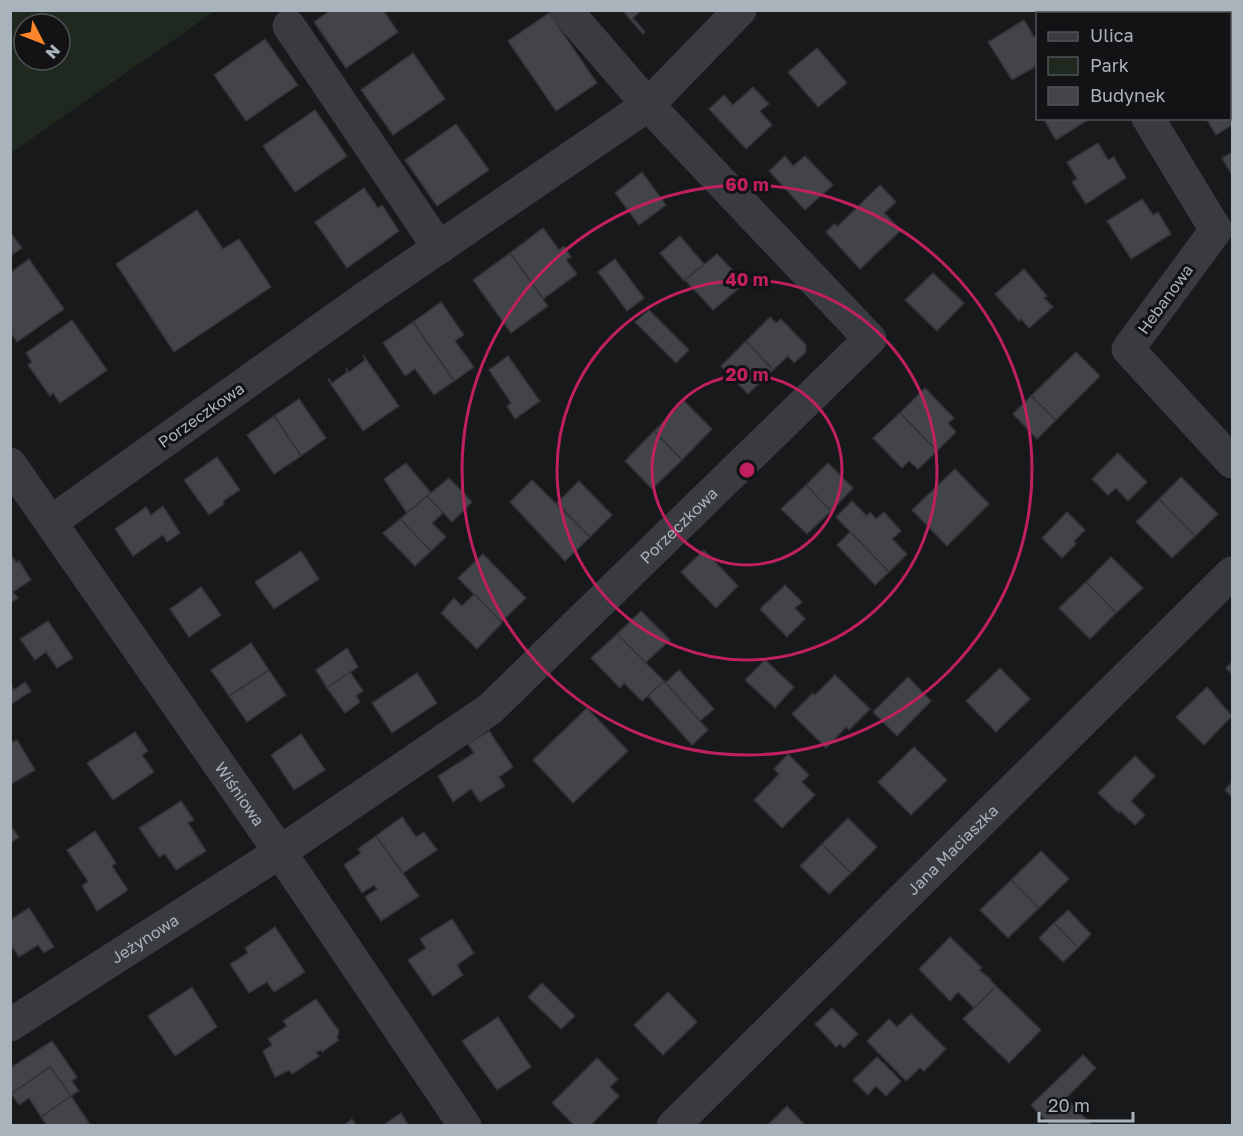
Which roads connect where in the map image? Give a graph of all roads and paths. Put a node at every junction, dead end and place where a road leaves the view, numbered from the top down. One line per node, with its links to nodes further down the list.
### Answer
1 (566, 10): 4 (street)
2 (740, 10): 4 (street, Porzeczkowa)
3 (289, 26): 6 (street)
4 (648, 105): 6 (street, Porzeczkowa); 11 (street, Porzeczkowa)
5 (1149, 120): 7 (street, Hebanowa)
6 (439, 248): 9 (street, Porzeczkowa)
7 (1233, 462)
8 (15, 482): 9 (street, Wiśniowa)
9 (51, 522): 11 (street, Wiśniowa)
10 (1233, 573): 14 (street, Jana Maciaszka)
11 (280, 852): 12 (street, Jeżynowa); 13 (street, Wiśniowa)
12 (10, 1025)
13 (465, 1125)
14 (673, 1125)

